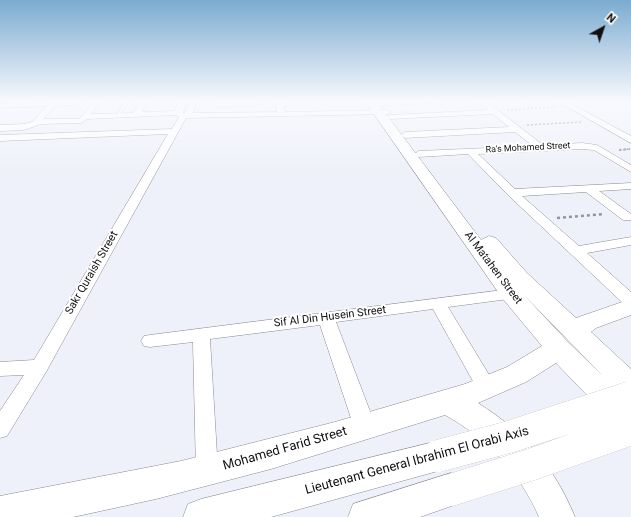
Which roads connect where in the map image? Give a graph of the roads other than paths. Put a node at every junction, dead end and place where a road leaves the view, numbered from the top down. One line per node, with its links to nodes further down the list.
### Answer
1 (31, 125): 11 (street)
2 (55, 125): 18 (street)
3 (145, 125): 15 (street)
4 (176, 125): 13 (street, Sakr Quraish Street)
5 (391, 125): 31 (street, Al Matahen Street)
6 (395, 125): 17 (street, Al Matahen Street)
7 (447, 125): 16 (street)
8 (472, 125): 14 (street)
9 (511, 125): 12 (street)
10 (603, 125): 20 (street)
11 (0, 128)
12 (515, 128): 14 (street); 21 (street)
13 (174, 131): 15 (street); 39 (street, Sakr Quraish Street)
14 (479, 131): 16 (street)
15 (141, 133): 18 (street)
16 (457, 133): 17 (street); 22 (street)
17 (405, 135): 23 (street, Al Matahen Street)
18 (44, 136): 19 (street)
19 (0, 138)
20 (631, 140)
21 (540, 147): 22 (street, Ra's Mohamed Street); 24 (street, Ra's Mohamed Street)
22 (475, 150): 23 (street, Ra's Mohamed Street); 27 (street)
23 (418, 154): 37 (street, Al Matahen Street)
24 (631, 169)
25 (631, 186): 26 (street)
26 (588, 188): 27 (street); 28 (street)
27 (512, 193): 30 (street)
28 (627, 218)
29 (631, 241): 30 (street)
30 (576, 251): 32 (street)
31 (510, 294): 33 (street, Sif Al Din Husein Street); 37 (street, Al Matahen Street)
32 (631, 301)
33 (438, 304): 35 (street, Sif Al Din Husein Street); 42 (street)
34 (631, 307): 37 (street, Mohamed Farid Street)
35 (326, 318): 36 (street, Sif Al Din Husein Street); 46 (street)
36 (201, 334): 38 (street, Sif Al Din Husein Street); 49 (street)
37 (566, 340): 41 (street, Al Matahen Street); 42 (street, Mohamed Farid Street); 45 (street, Al Matahen Street)
38 (150, 341)
39 (39, 366): 40 (street); 47 (street, Sakr Quraish Street)
40 (0, 370)
41 (631, 386)
42 (487, 388): 44 (street, Mohamed Farid Street)
43 (631, 397): 51 (street, Lieutenant General Ibrahim El Orabi Axis, bridge)
44 (448, 402): 46 (street, Mohamed Farid Street); 53 (street)
45 (631, 421)
46 (365, 426): 49 (street, Mohamed Farid Street)
47 (0, 429)
48 (631, 429): 52 (street, bridge)
49 (207, 472): 50 (street, Mohamed Farid Street)
50 (0, 514)
51 (201, 517)
52 (366, 517)
53 (557, 517)

